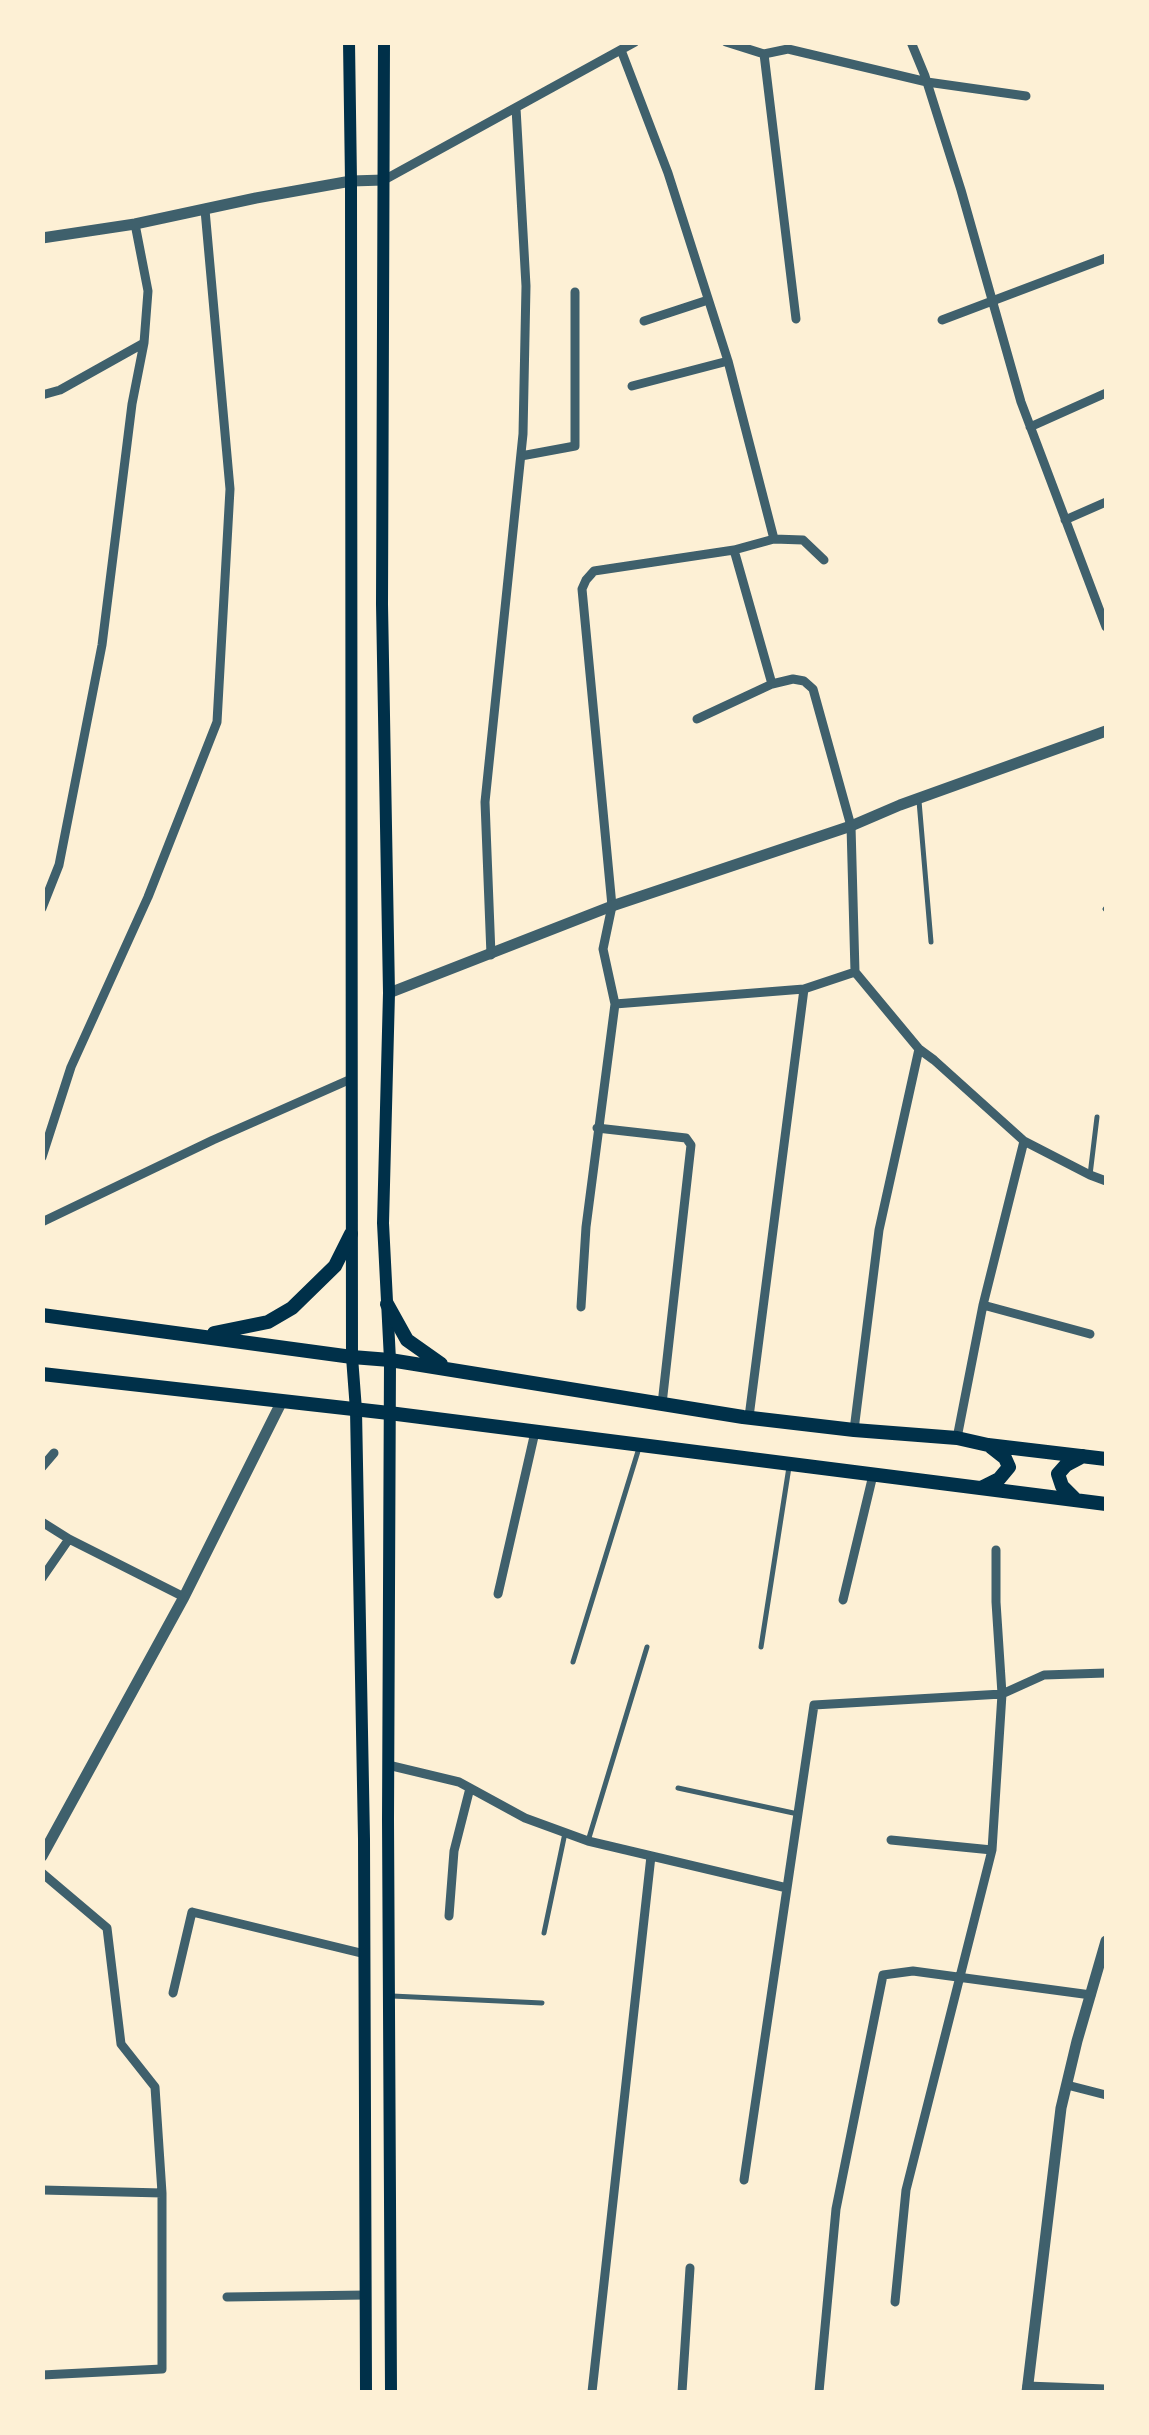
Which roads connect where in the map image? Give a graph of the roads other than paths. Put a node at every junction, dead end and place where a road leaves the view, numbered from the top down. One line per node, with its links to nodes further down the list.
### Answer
1 (348, 42): 11 (main road)
2 (384, 42): 12 (main road)
3 (635, 42): 6 (street)
4 (726, 42): 7 (street)
5 (912, 42): 8 (street)
6 (621, 50): 10 (street); 18 (street)
7 (764, 54): 8 (street); 20 (street)
8 (927, 82): 9 (street); 19 (street)
9 (1026, 96)
10 (516, 108): 12 (street); 29 (street)
11 (351, 180): 12 (street); 13 (street); 50 (main road)
12 (384, 180): 47 (main road)
13 (204, 210): 14 (street); 54 (street)
14 (135, 224): 15 (street); 23 (street)
15 (42, 238)
16 (1106, 258): 19 (street)
17 (576, 292): 29 (street)
18 (708, 300): 22 (street); 24 (street)
19 (992, 301): 21 (street); 28 (street)
20 (796, 319)
21 (942, 320)
22 (644, 321)
23 (144, 343): 27 (street); 42 (street)
24 (728, 361): 25 (street); 32 (street)
25 (632, 386)
26 (1106, 393): 28 (street)
27 (42, 395)
28 (1030, 427): 31 (street)
29 (521, 456): 44 (street)
30 (1106, 502): 31 (street)
31 (1066, 520): 35 (street)
32 (774, 539): 33 (street); 34 (street)
33 (734, 550): 36 (street); 41 (street)
34 (824, 560)
35 (1106, 628)
36 (772, 684): 37 (street); 40 (street)
37 (698, 719)
38 (1106, 732): 39 (street)
39 (919, 798): 40 (street); 43 (lane)
40 (851, 826): 41 (street); 45 (street)
41 (612, 906): 44 (street); 48 (street)
42 (42, 908)
43 (931, 942)
44 (492, 955): 47 (street)
45 (855, 972): 46 (street); 49 (street)
46 (804, 989): 48 (street); 73 (street)
47 (389, 993): 59 (main road)
48 (615, 1004): 52 (street)
49 (919, 1049): 53 (street); 74 (street)
50 (351, 1079): 57 (street); 58 (main road)
51 (1097, 1118): 55 (lane)
52 (597, 1128): 61 (street); 70 (street)
53 (1024, 1141): 55 (street); 60 (street)
54 (42, 1158)
55 (1090, 1175): 56 (street)
56 (1106, 1181)
57 (42, 1222)
58 (351, 1234): 64 (main road); 65 (main road)
59 (387, 1304): 66 (main road); 67 (main road)
60 (983, 1305): 63 (street); 76 (street)
61 (581, 1307)
62 (42, 1314): 64 (main road)
63 (1090, 1334)
64 (197, 1336): 65 (main road)
65 (352, 1357): 66 (main road); 71 (main road)
66 (390, 1360): 67 (main road); 72 (main road)
67 (450, 1370): 70 (main road)
68 (42, 1374): 69 (main road)
69 (282, 1401): 71 (main road); 93 (street)
70 (662, 1404): 73 (main road)
71 (356, 1410): 72 (main road); 115 (main road)
72 (390, 1413): 75 (main road); 100 (main road)
73 (748, 1417): 74 (main road)
74 (854, 1430): 76 (main road)
75 (536, 1432): 77 (main road); 92 (street)
76 (958, 1438): 78 (main road)
77 (639, 1445): 82 (main road); 97 (lane)
78 (988, 1445): 80 (main road); 85 (main road)
79 (54, 1453): 83 (street)
80 (1084, 1456): 81 (main road); 86 (main road)
81 (1106, 1459)
82 (789, 1464): 84 (main road); 96 (lane)
83 (42, 1466)
84 (874, 1475): 85 (main road); 94 (street)
85 (981, 1488): 86 (main road)
86 (1077, 1501): 87 (main road)
87 (1106, 1504)
88 (42, 1522): 89 (street)
89 (70, 1539): 91 (street); 93 (street)
90 (996, 1550): 99 (street)
91 (42, 1578)
92 (498, 1594)
93 (184, 1597): 108 (street)
94 (844, 1600)
95 (648, 1647): 106 (lane)
96 (761, 1647)
97 (573, 1662)
98 (1106, 1673): 99 (street)
99 (1002, 1694): 103 (street); 107 (street)
100 (388, 1765): 101 (street); 119 (main road)
101 (470, 1788): 104 (street); 112 (street)
102 (678, 1788): 103 (lane)
103 (798, 1814): 111 (street)
104 (565, 1833): 106 (street); 113 (lane)
105 (892, 1840): 107 (street)
106 (588, 1841): 109 (street)
107 (992, 1850): 116 (street)
108 (42, 1856)
109 (651, 1856): 111 (street); 138 (street)
110 (42, 1873): 127 (street)
111 (788, 1888): 125 (street)
112 (449, 1916)
113 (544, 1932)
114 (1106, 1941): 118 (street)
115 (365, 1954): 117 (street); 122 (main road)
116 (959, 1978): 118 (street); 132 (street); 140 (street)
117 (173, 1993)
118 (1090, 1995): 123 (street)
119 (389, 1996): 120 (lane); 121 (main road)
120 (542, 2003)
121 (389, 2057): 122 (main road); 137 (main road)
122 (365, 2059): 130 (main road)
123 (1067, 2085): 124 (street); 134 (street)
124 (1106, 2095)
125 (744, 2180)
126 (43, 2190): 127 (street); 128 (street)
127 (162, 2193): 133 (street)
128 (42, 2199)
129 (690, 2268): 139 (street)
130 (366, 2294): 131 (street); 136 (main road)
131 (227, 2297)
132 (895, 2302)
133 (42, 2375)
134 (1027, 2389): 135 (street)
135 (1106, 2389)
136 (366, 2392)
137 (391, 2392)
138 (592, 2392)
139 (682, 2392)
140 (820, 2392)

